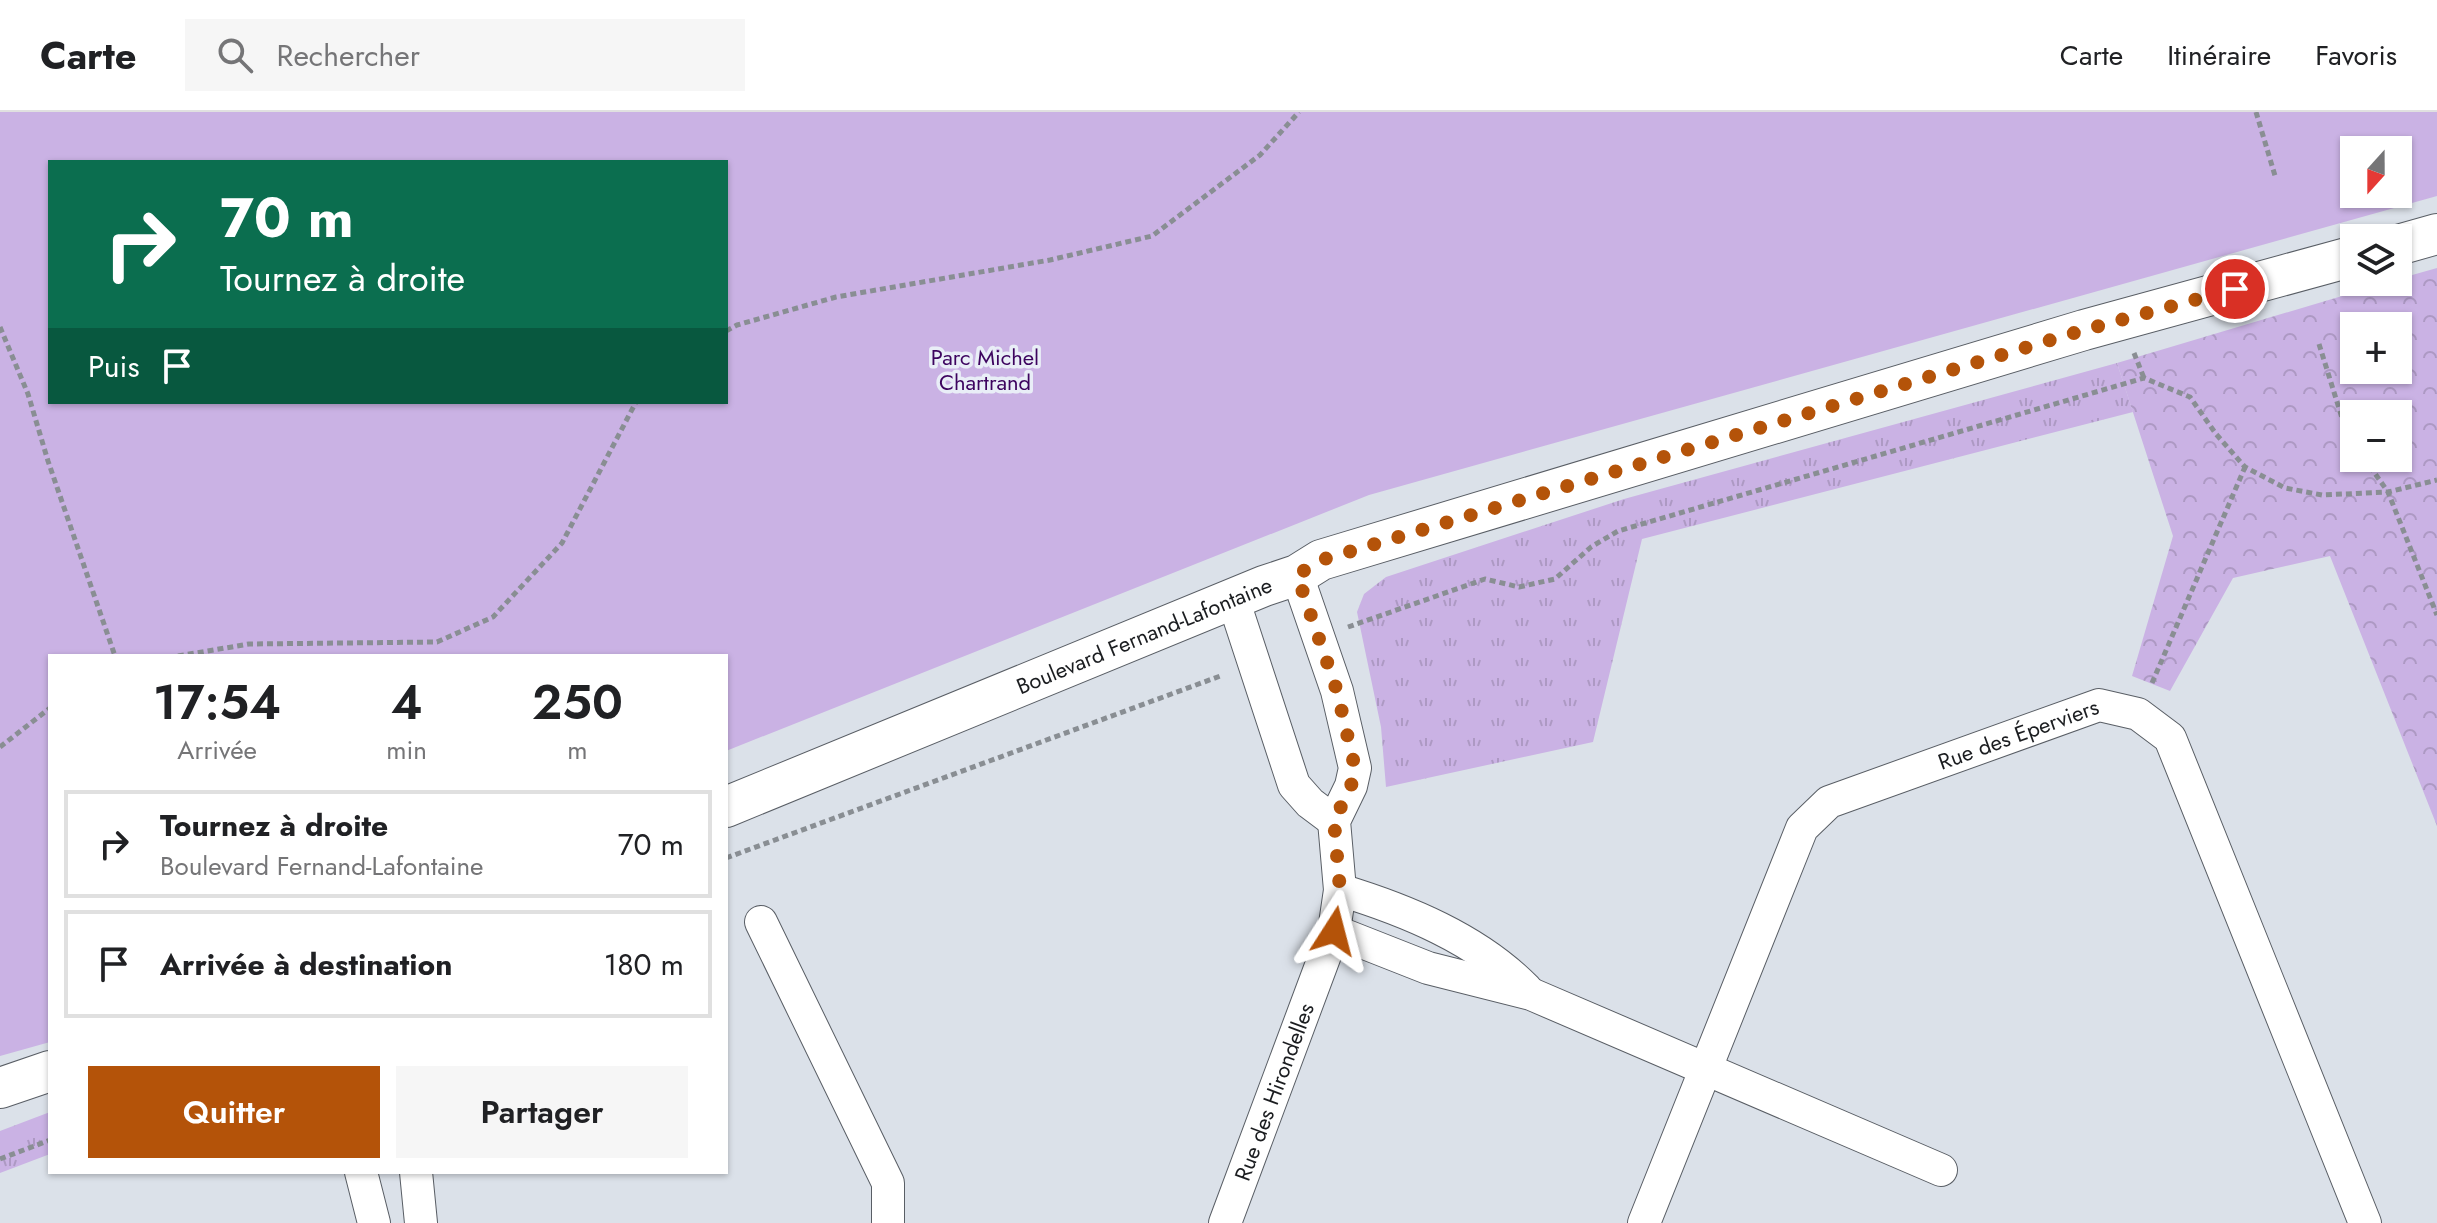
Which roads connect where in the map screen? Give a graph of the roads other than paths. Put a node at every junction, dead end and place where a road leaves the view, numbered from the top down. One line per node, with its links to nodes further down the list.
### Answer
1 (2437, 234): 2 (street)
2 (2412, 241)
3 (2340, 260): 4 (street, Boulevard Fernand-Lafontaine)
4 (1297, 575): 5 (street, Boulevard Fernand-Lafontaine); 7 (street)
5 (1233, 599): 6 (street, Boulevard Fernand-Lafontaine); 7 (street)
6 (728, 806)
7 (1334, 821): 8 (street, Rue des Hirondelles)
8 (1340, 890): 10 (street, Rue des Hirondelles); 11 (street)
9 (761, 922): 20 (street)
10 (1334, 931): 11 (street); 21 (street, Rue des Hirondelles)
11 (1531, 994): 12 (street)
12 (1706, 1070): 15 (street); 22 (street, Rue des Éperviers); 23 (street, Rue des Éperviers)
13 (48, 1072): 14 (street)
14 (0, 1088)
15 (1941, 1170)
16 (362, 1174): 18 (street)
17 (416, 1174): 19 (street)
18 (374, 1223)
19 (421, 1223)
20 (888, 1223)
21 (1225, 1223)
22 (1644, 1223)
23 (2365, 1223)

